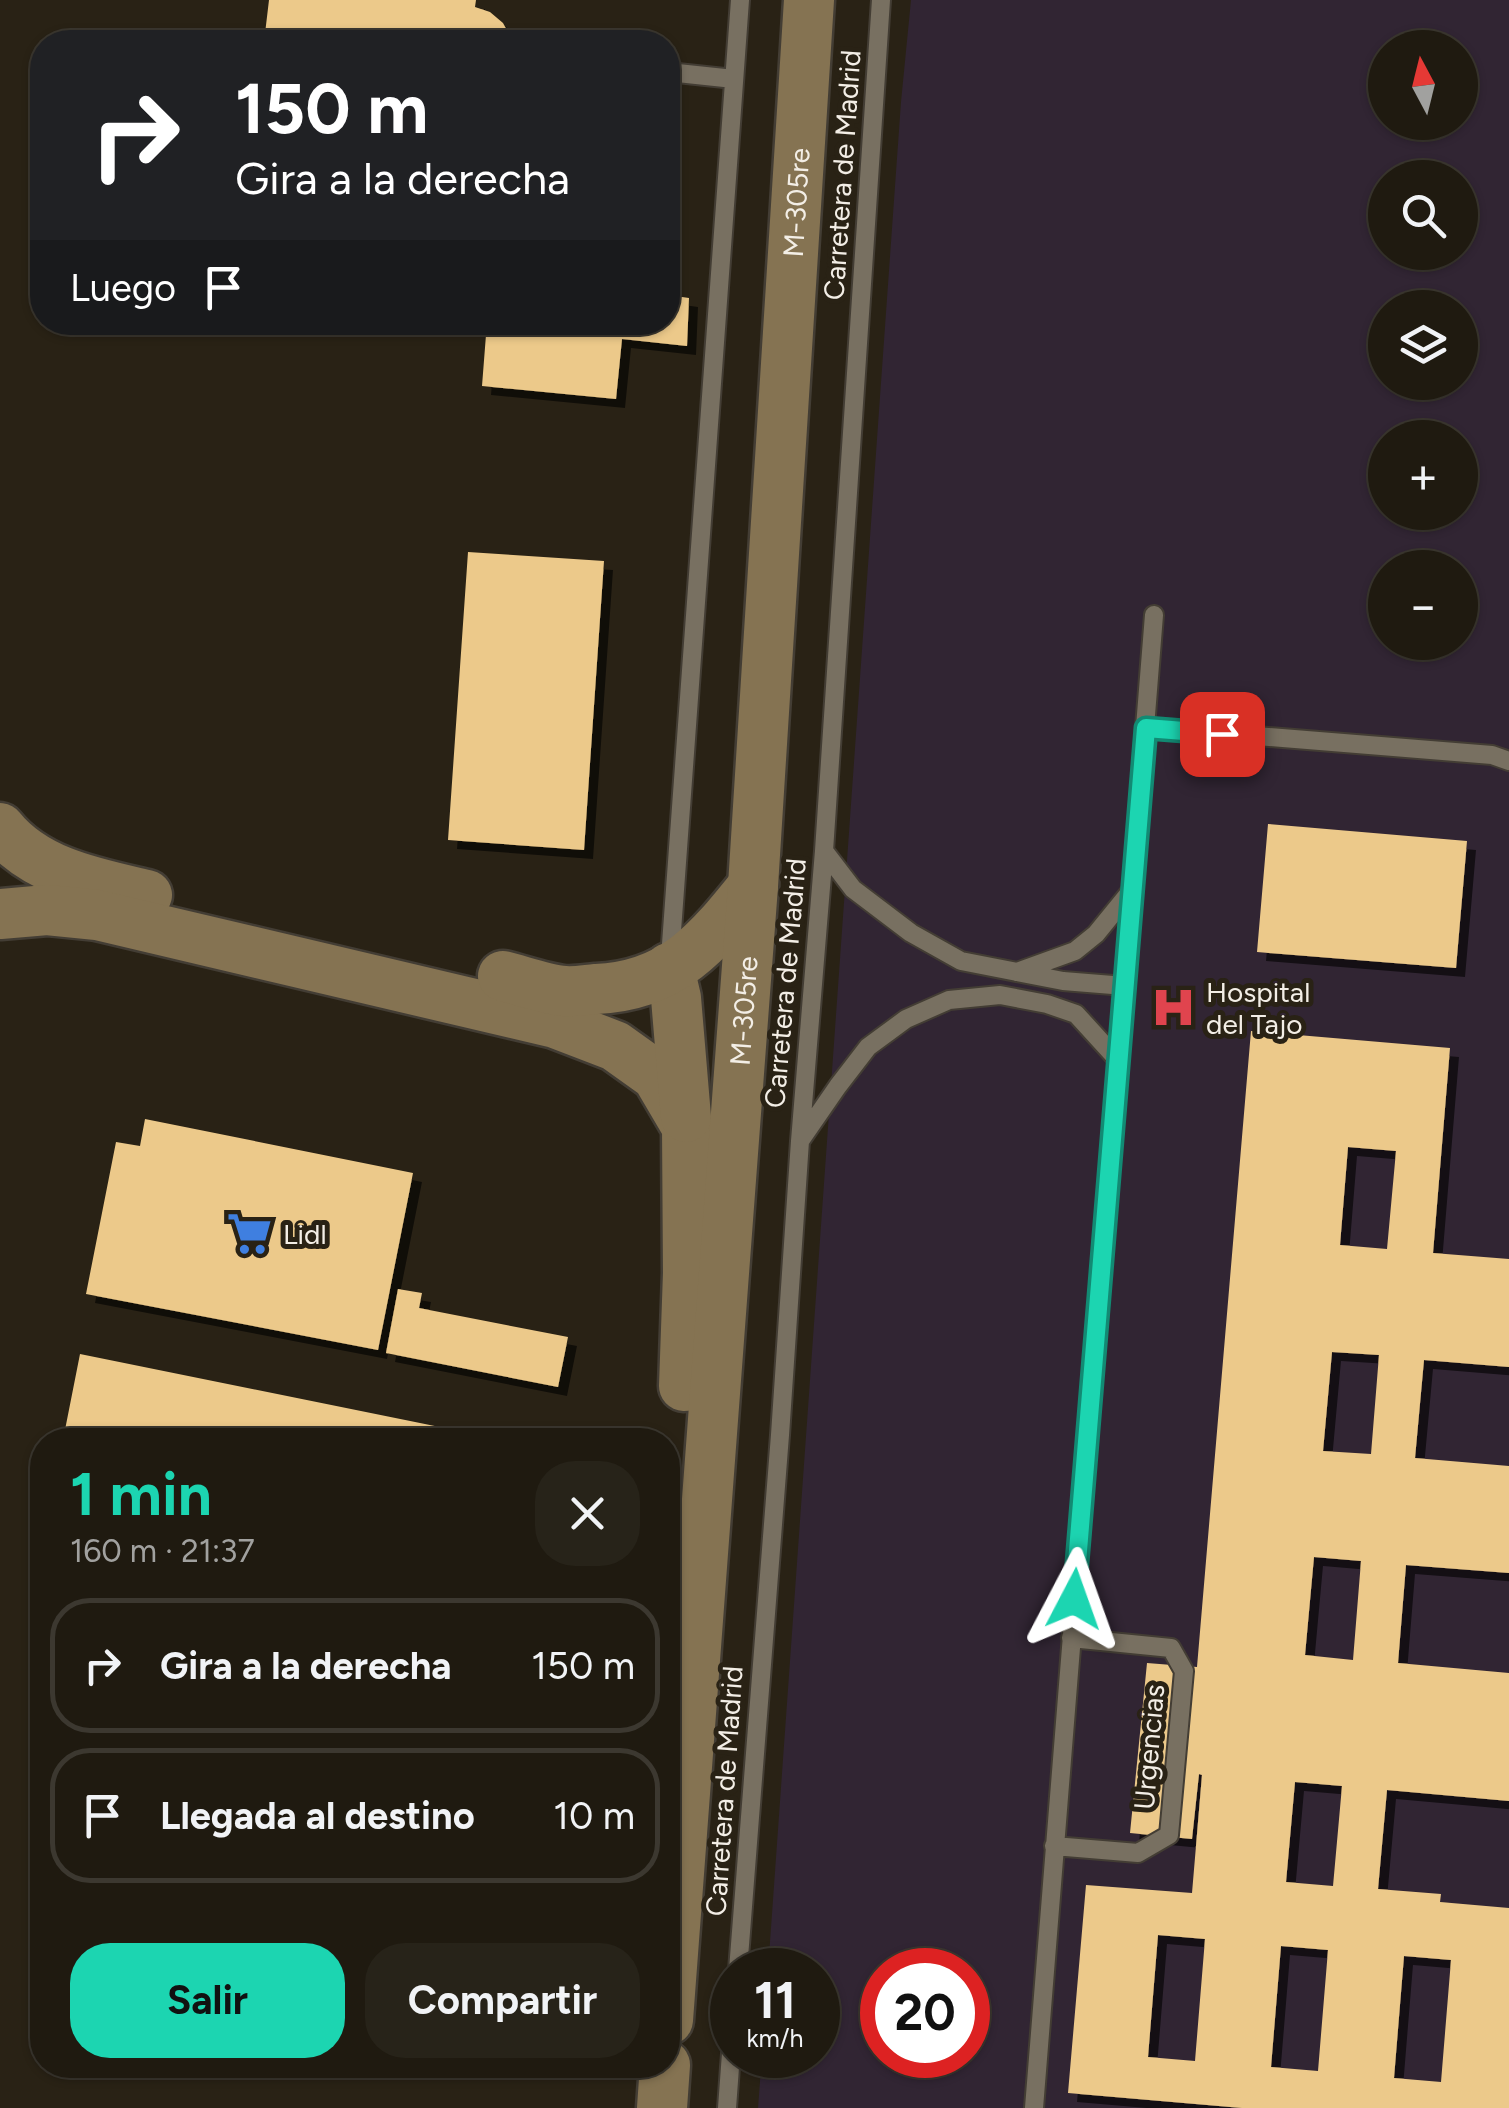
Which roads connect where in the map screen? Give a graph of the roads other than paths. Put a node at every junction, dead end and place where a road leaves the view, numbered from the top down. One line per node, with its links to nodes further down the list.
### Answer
1 (740, 0): 5 (lane)
2 (809, 0): 11 (main road, M-305re)
3 (881, 0): 10 (lane, Carretera de Madrid)
4 (680, 73): 5 (lane)
5 (734, 79): 14 (lane)
6 (1154, 614): 7 (lane)
7 (1146, 728): 8 (lane); 12 (lane)
8 (1509, 761)
9 (0, 828): 14 (main road)
10 (824, 851): 15 (lane); 19 (lane, Carretera de Madrid)
11 (753, 886): 14 (main road); 20 (main road, M-305re)
12 (1132, 891): 15 (lane); 16 (lane)
13 (0, 914): 18 (main road)
14 (669, 968): 18 (main road)
15 (1014, 973): 16 (lane)
16 (1125, 986): 17 (lane)
17 (1118, 1059): 19 (lane); 21 (lane)
18 (687, 1127): 20 (main road)
19 (800, 1141): 24 (lane, Carretera de Madrid)
20 (704, 1554): 23 (main road, M-305re)
21 (1071, 1638): 22 (lane); 22 (lane, Urgencias)
22 (1054, 1846): 29 (lane)
23 (680, 1865)
24 (740, 1948)
25 (663, 2078): 27 (main road)
26 (729, 2078): 28 (lane)
27 (662, 2108)
28 (727, 2108)
29 (1034, 2108)

